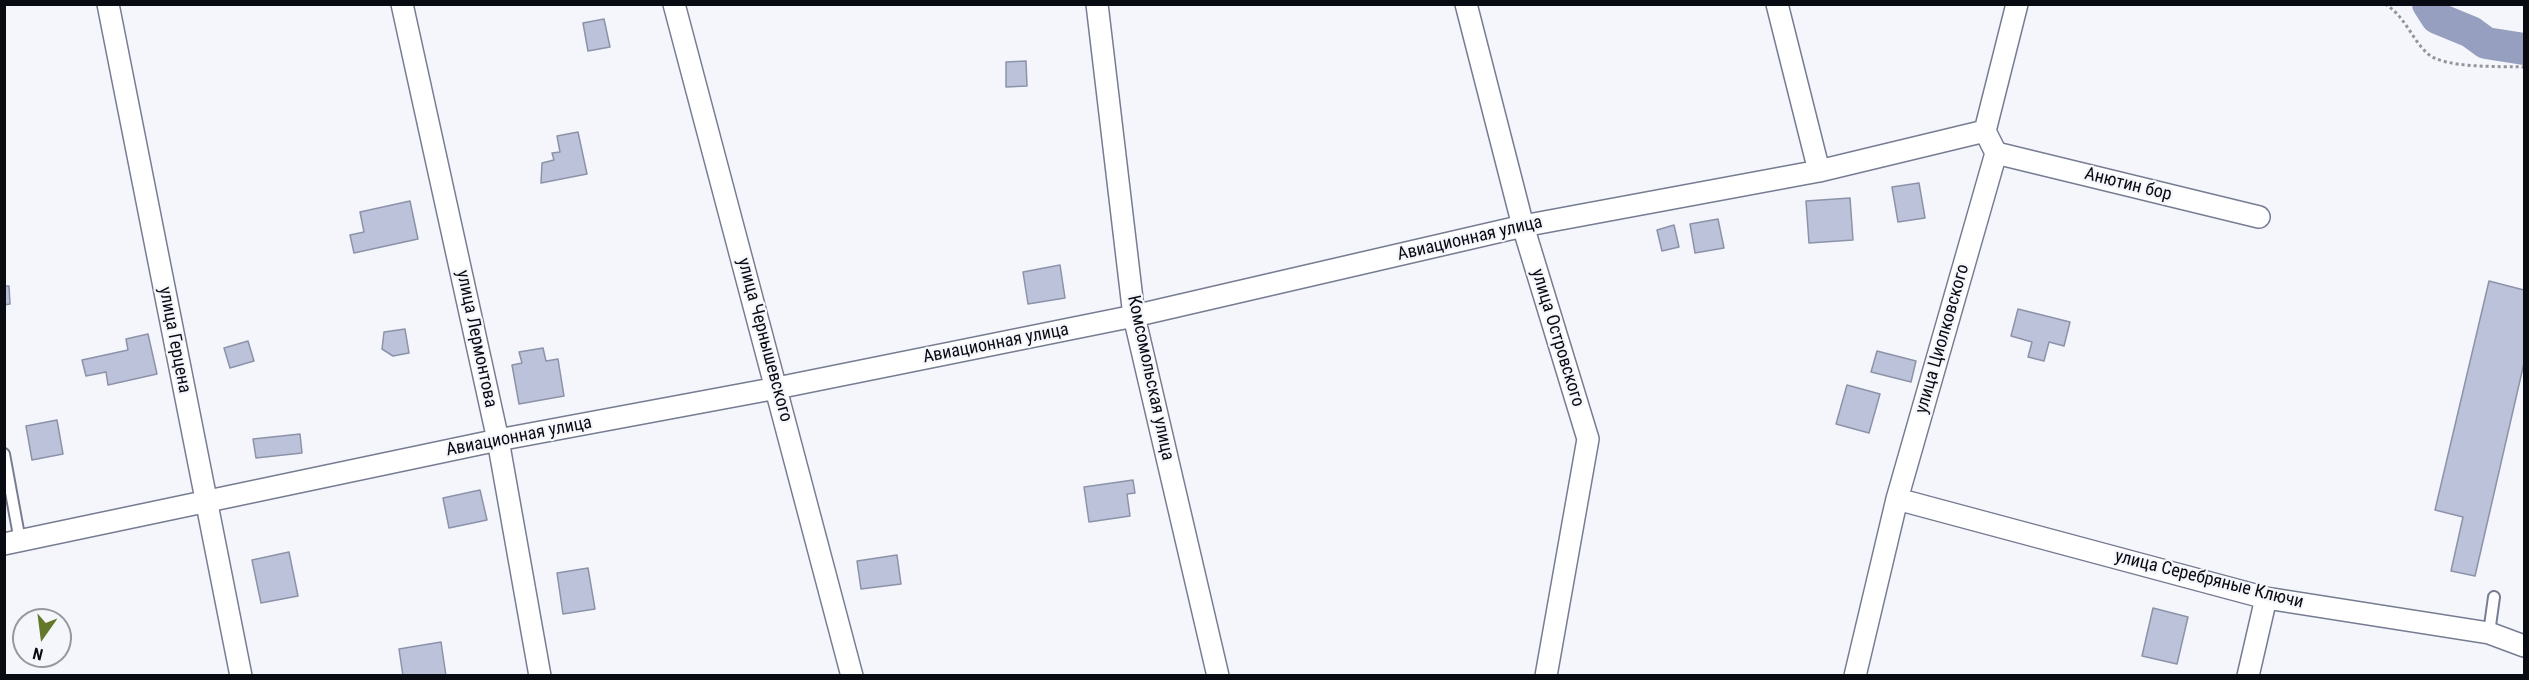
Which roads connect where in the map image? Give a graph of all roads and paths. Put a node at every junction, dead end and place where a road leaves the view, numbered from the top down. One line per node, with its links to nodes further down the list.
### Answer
1 (108, 4): 20 (street, улица Герцена)
2 (402, 4): 17 (street, улица Лермонтова)
3 (674, 4): 16 (street, улица Чернышевского)
4 (1097, 4): 15 (street, Комсомольская улица)
5 (1466, 4): 14 (street, улица Островского)
6 (1777, 4): 12 (street)
7 (2017, 4): 10 (street)
8 (2385, 4): 9 (path)
9 (2524, 67)
10 (1985, 131): 11 (street); 12 (street, Авиационная улица)
11 (1996, 153): 13 (street, Анютин бор); 19 (street, улица Циолковского)
12 (1819, 171): 14 (street, Авиационная улица)
13 (2259, 217)
14 (1523, 226): 15 (street, Авиационная улица); 30 (street, улица Островского)
15 (1134, 316): 16 (street, Авиационная улица); 29 (street, Комсомольская улица)
16 (777, 388): 17 (street, Авиационная улица); 28 (street, улица Чернышевского)
17 (498, 440): 20 (street, Авиационная улица); 27 (street, улица Лермонтова)
18 (4, 454): 21 (lane)
19 (1897, 499): 22 (street, улица Серебряные Ключи); 31 (street, улица Циолковского)
20 (205, 502): 21 (street, Авиационная улица); 26 (street, улица Герцена)
21 (12, 543)
22 (2266, 597): 24 (street, улица Серебряные Ключи); 32 (street)
23 (2493, 597): 24 (lane)
24 (2489, 633): 25 (street, улица Серебряные Ключи)
25 (2524, 646)
26 (242, 675)
27 (540, 675)
28 (852, 675)
29 (1218, 675)
30 (1546, 675)
31 (1855, 675)
32 (2248, 675)

